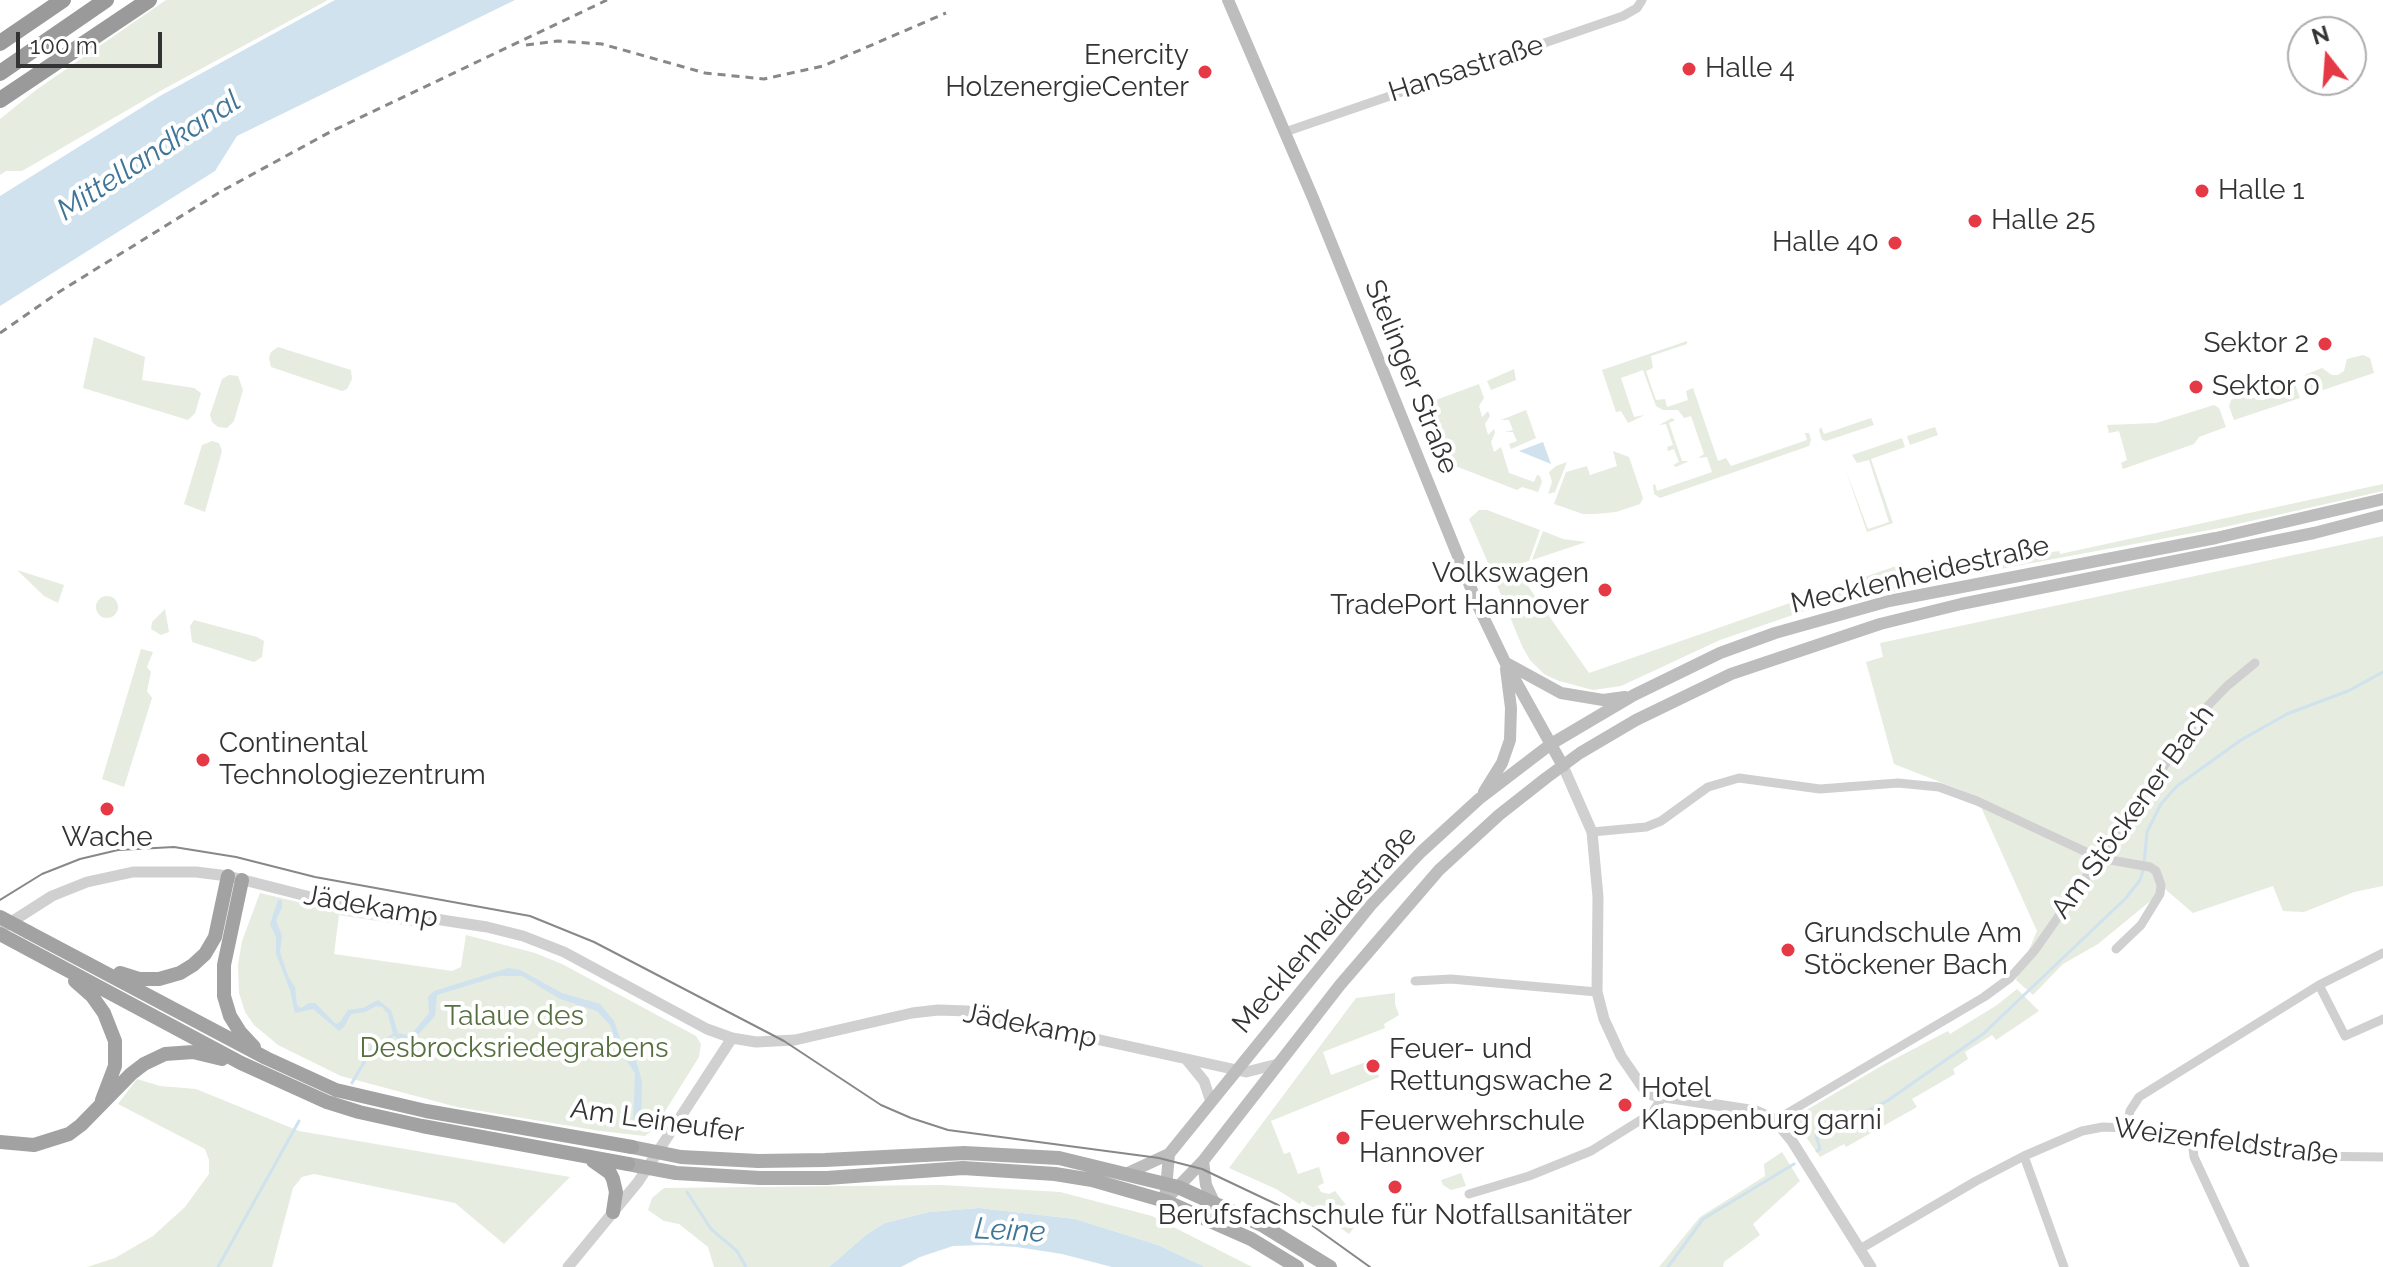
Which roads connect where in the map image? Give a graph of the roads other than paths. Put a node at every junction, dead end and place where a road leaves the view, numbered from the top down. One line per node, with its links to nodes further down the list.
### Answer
1 (55, 0): 8 (highway)
2 (63, 0): 9 (highway)
3 (106, 0): 10 (highway)
4 (149, 0): 7 (highway)
5 (1228, 0): 13 (main road, Stelinger Straße)
6 (1642, 0): 13 (street, Hansastraße)
7 (130, 13): 11 (highway); 12 (highway)
8 (0, 32)
9 (0, 43)
10 (0, 73)
11 (0, 100)
12 (0, 109)
13 (1285, 132): 16 (main road, Stelinger Straße)
14 (2383, 499): 18 (main road, Mecklenheidestraße)
15 (2383, 515): 20 (main road, Mecklenheidestraße)
16 (1505, 662): 18 (main road); 19 (main road, Stelinger Straße); 21 (main road)
17 (2255, 663): 23 (street, Am Stöckener Bach)
18 (1634, 695): 19 (main road, Mecklenheidestraße)
19 (1551, 744): 20 (main road, Stelinger Straße); 21 (main road, Mecklenheidestraße)
20 (1563, 766): 22 (street); 39 (main road, Mecklenheidestraße)
21 (1479, 799): 40 (main road, Mecklenheidestraße)
22 (1592, 832): 23 (street); 33 (street)
23 (2099, 858): 28 (street, Am Stöckener Bach); 44 (street, Am Stöckener Bach)
24 (235, 878): 26 (street, Jädekamp); 27 (highway); 35 (street, Jädekamp); 36 (highway)
25 (0, 917): 27 (highway, Am Leineufer, bridge)
26 (0, 933): 30 (highway, Am Leineufer)
27 (45, 941): 36 (highway, Am Leineufer)
28 (2116, 949)
29 (2382, 955): 32 (street)
30 (57, 964): 38 (highway, Am Leineufer); 43 (highway)
31 (1415, 981): 33 (street)
32 (2319, 985): 34 (street); 45 (street)
33 (1597, 992): 41 (street)
34 (2383, 1019)
35 (732, 1038): 37 (street, Jädekamp); 49 (street)
36 (266, 1058): 48 (highway, Am Leineufer)
37 (1186, 1058): 40 (street, Jädekamp); 42 (street)
38 (241, 1063): 43 (highway); 51 (highway, Am Leineufer)
39 (1278, 1064): 40 (street, Jädekamp); 54 (main road, Mecklenheidestraße)
40 (1237, 1070): 42 (main road, Mecklenheidestraße)
41 (1661, 1099): 44 (street); 59 (street)
42 (1211, 1102): 50 (main road, Mecklenheidestraße)
43 (101, 1103): 47 (highway)
44 (1778, 1123): 63 (street)
45 (2126, 1128): 46 (street, Weizenfeldstraße); 52 (street, Weizenfeldstraße)
46 (2192, 1140): 53 (street, Weizenfeldstraße); 69 (street)
47 (0, 1142)
48 (632, 1147): 49 (main road, Am Leineufer)
49 (657, 1153): 56 (street); 57 (main road, Am Leineufer)
50 (1169, 1154): 57 (main road); 58 (main road, Mecklenheidestraße)
51 (586, 1156): 55 (highway, Am Leineufer); 62 (highway)
52 (2024, 1156): 63 (street, Weizenfeldstraße); 68 (street)
53 (2383, 1157)
54 (1203, 1161): 58 (main road, Mecklenheidestraße); 61 (main road)
55 (628, 1164): 56 (main road, Am Leineufer)
56 (648, 1168): 60 (main road, Am Leineufer); 62 (street)
57 (1128, 1173): 58 (main road, Am Leineufer)
58 (1171, 1185): 60 (main road); 61 (main road, Am Leineufer)
59 (1469, 1194)
60 (1165, 1201): 65 (main road, Am Leineufer)
61 (1214, 1202): 66 (main road, Am Leineufer)
62 (613, 1212): 64 (street)
63 (1860, 1249): 67 (street)
64 (568, 1267)
65 (1297, 1267)
66 (1330, 1267)
67 (1871, 1267)
68 (2064, 1267)
69 (2245, 1267)

